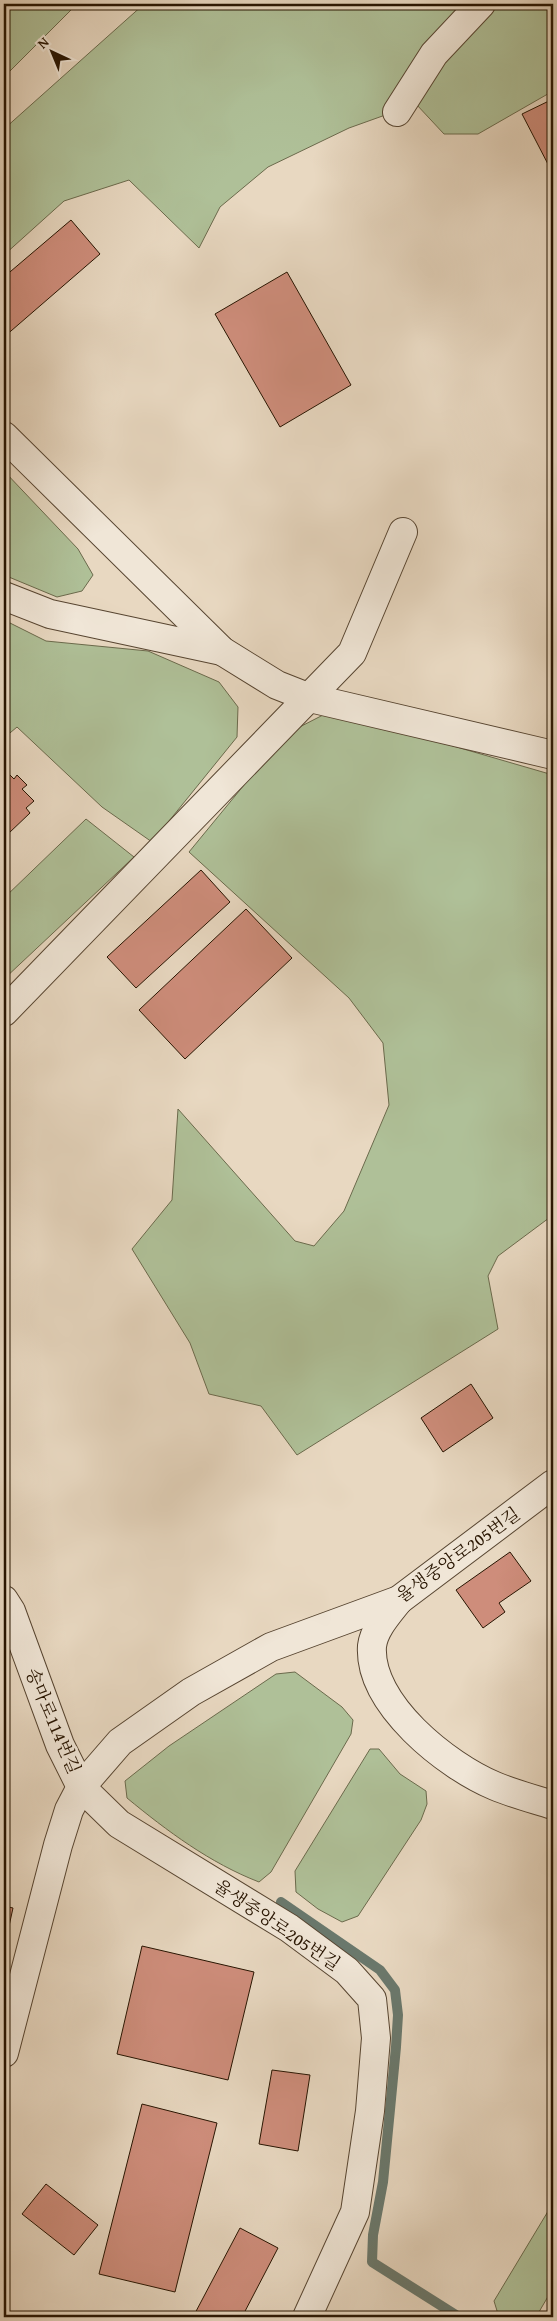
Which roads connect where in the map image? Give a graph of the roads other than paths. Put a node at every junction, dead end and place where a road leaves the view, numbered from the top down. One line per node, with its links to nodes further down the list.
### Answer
1 (481, 4): 2 (street)
2 (397, 112)
3 (4, 436): 6 (street)
4 (403, 532): 7 (street)
5 (4, 596): 6 (street)
6 (222, 651): 7 (street)
7 (310, 698): 8 (street); 9 (street)
8 (553, 755)
9 (4, 1012)
10 (553, 1484): 12 (street, 율생중앙로205번길)
11 (4, 1600): 13 (street, 송마로114번길)
12 (399, 1600): 13 (street, 율생중앙로205번길); 14 (street)
13 (81, 1787): 15 (street, 율생중앙로205번길); 16 (street, 율생중앙로205번길)
14 (553, 1805)
15 (4, 2053)
16 (307, 2317)

